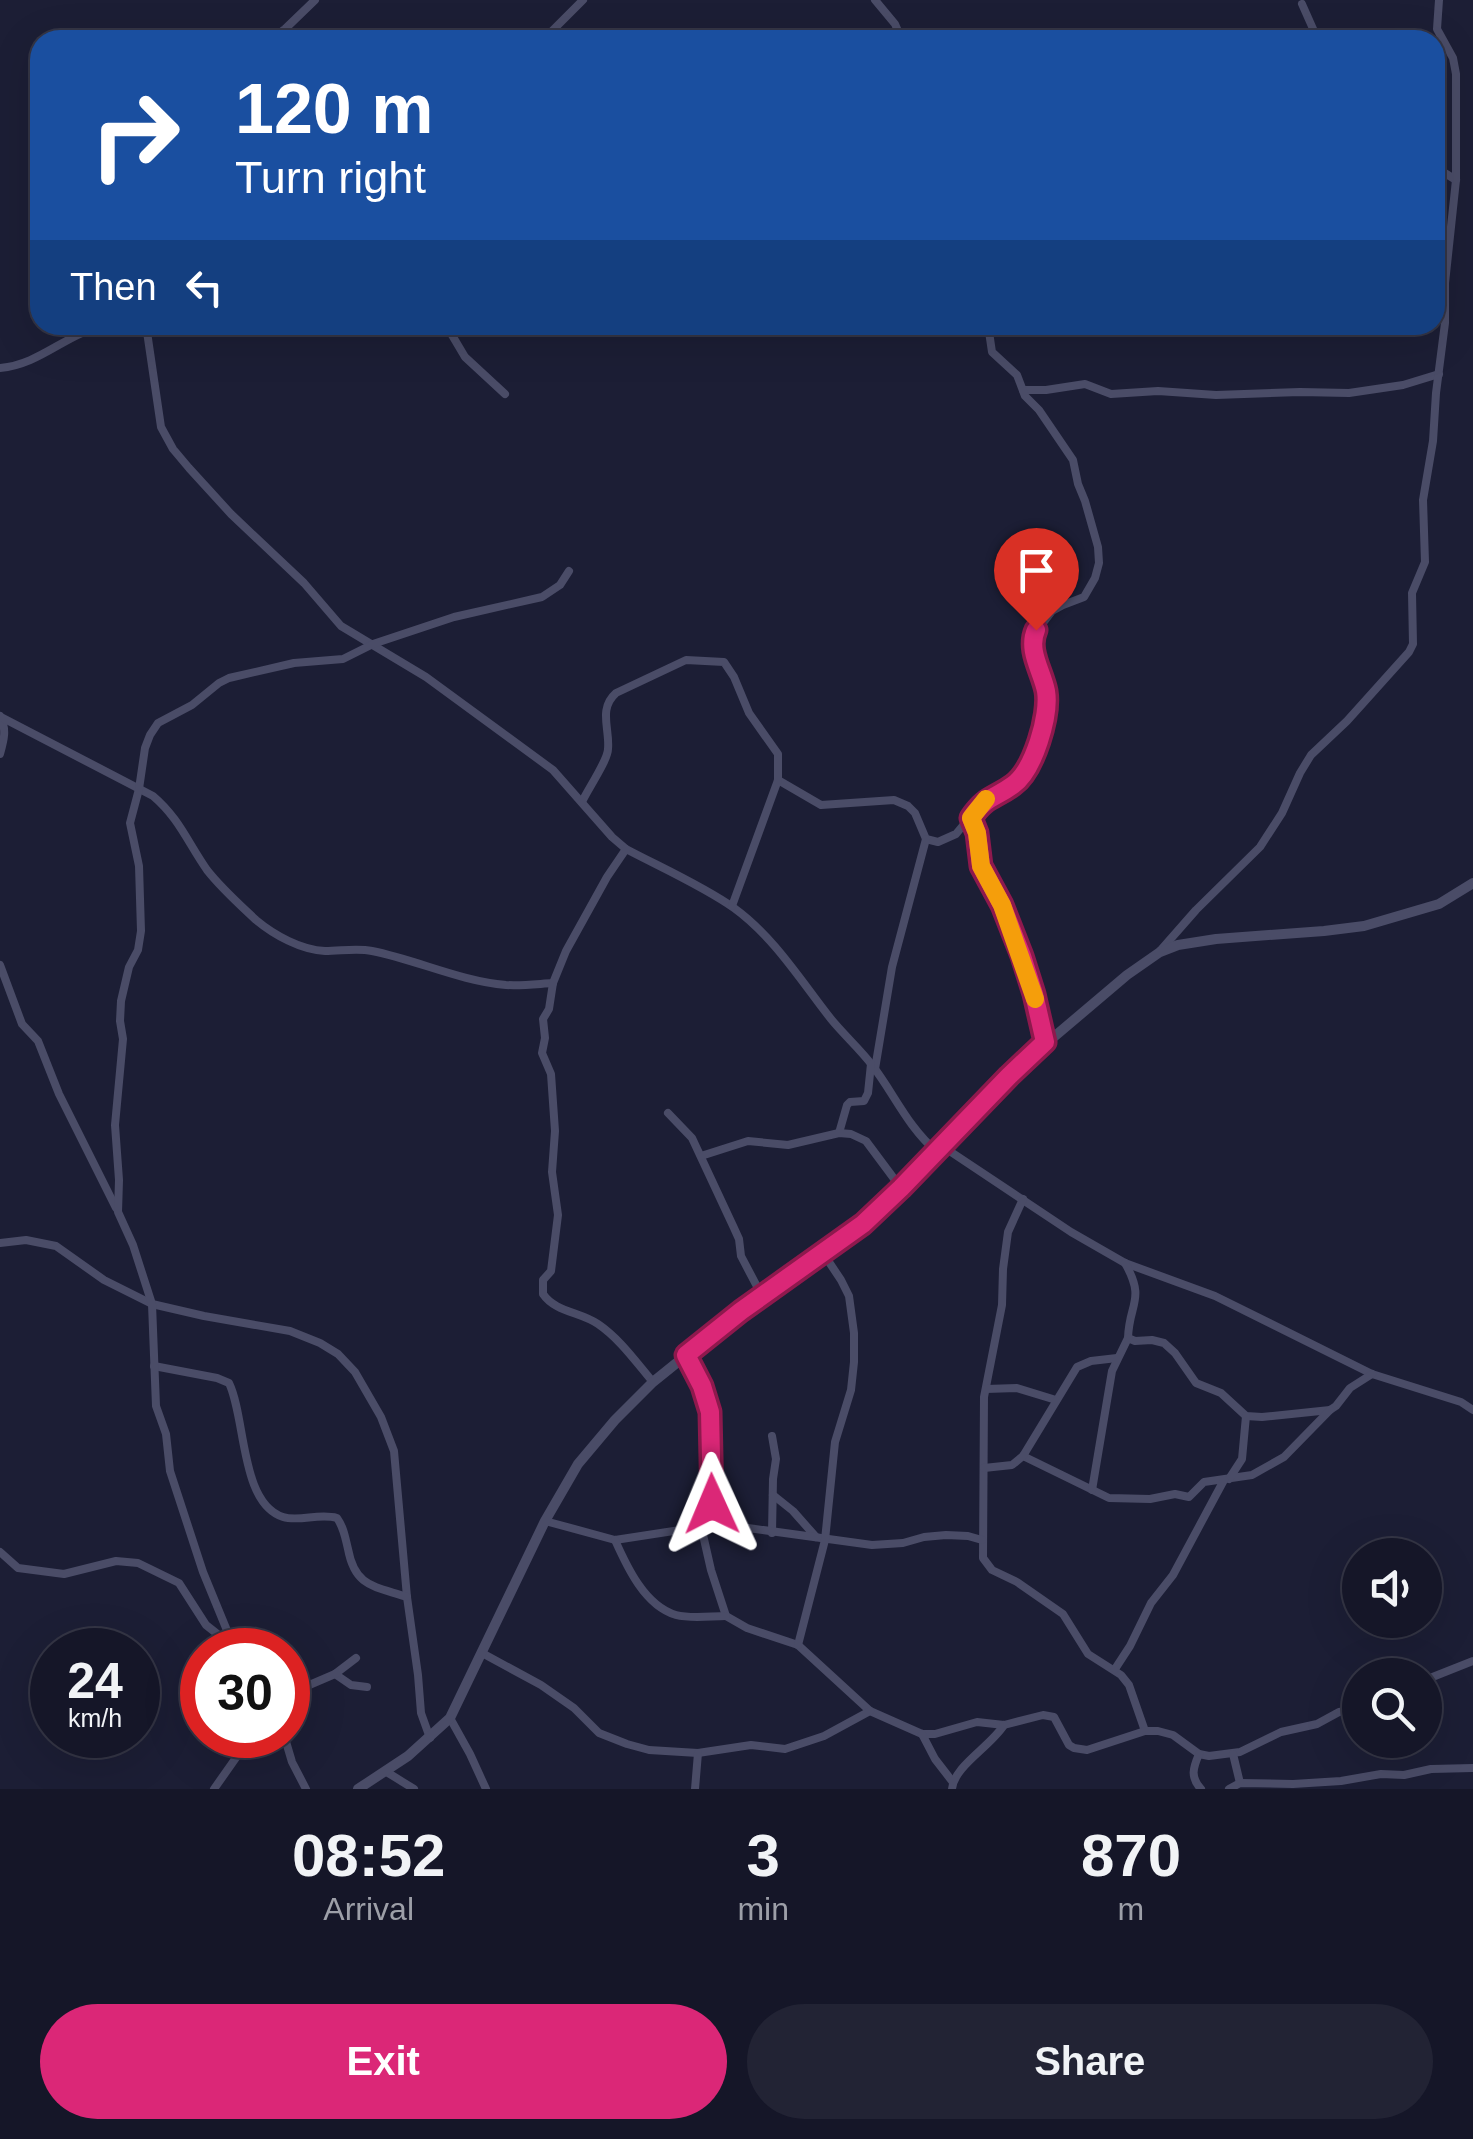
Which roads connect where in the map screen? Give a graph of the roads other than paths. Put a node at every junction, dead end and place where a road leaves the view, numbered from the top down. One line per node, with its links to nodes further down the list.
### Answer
1 (315, 0): 6 (street)
2 (583, 0): 7 (street)
3 (876, 0): 8 (street)
4 (1439, 0): 10 (street)
5 (1302, 4): 9 (street)
6 (284, 30)
7 (552, 30)
8 (898, 30)
9 (1314, 30)
10 (1439, 30)
11 (1445, 42): 13 (street)
12 (1445, 173): 13 (street)
13 (1456, 180): 14 (street)
14 (1445, 283)
15 (1445, 283): 16 (street)
16 (1445, 329)
17 (76, 335): 22 (street)
18 (147, 335): 27 (street)
19 (452, 335): 25 (street)
20 (989, 335): 24 (street)
21 (1444, 335): 23 (street)
22 (0, 368)
23 (1438, 374): 24 (street); 38 (street)
24 (1023, 390): 33 (street)
25 (505, 394)
26 (569, 571): 27 (street)
27 (373, 644): 31 (street); 32 (street)
28 (1, 717): 29 (street); 31 (street)
29 (0, 754)
30 (778, 780): 32 (street); 34 (street); 37 (street)
31 (139, 789): 40 (street); 49 (street)
32 (582, 802): 35 (street)
33 (971, 818): 34 (street); 41 (street)
34 (926, 839): 42 (street)
35 (626, 849): 37 (street); 40 (street)
36 (1473, 883): 38 (street)
37 (732, 906): 42 (street)
38 (1160, 952): 41 (street)
39 (0, 965): 49 (street)
40 (553, 984): 60 (street)
41 (1045, 1042): 45 (street)
42 (873, 1066): 44 (street); 45 (street)
43 (668, 1114): 46 (street)
44 (840, 1133): 46 (street); 47 (street)
45 (939, 1149): 47 (street); 48 (street)
46 (701, 1156): 53 (street)
47 (901, 1188): 51 (street)
48 (1023, 1199): 52 (street); 61 (street)
49 (118, 1212): 54 (street)
50 (0, 1243): 54 (street)
51 (823, 1253): 53 (street); 76 (street)
52 (1125, 1263): 55 (street); 59 (street)
53 (762, 1296): 56 (street)
54 (152, 1304): 58 (street); 80 (street)
55 (1128, 1338): 57 (street); 65 (street)
56 (686, 1355): 60 (street); 73 (street)
57 (1117, 1358): 62 (street); 70 (street)
58 (154, 1366): 80 (street); 83 (street)
59 (1372, 1374): 63 (street); 64 (street)
60 (653, 1382): 72 (street)
61 (986, 1390): 62 (street); 68 (street)
62 (1056, 1400): 67 (street)
63 (1330, 1410): 65 (street); 69 (street)
64 (1473, 1410)
65 (1246, 1416): 69 (street)
66 (772, 1436): 71 (street)
67 (1023, 1456): 68 (street); 70 (street)
68 (984, 1468): 78 (street)
69 (1227, 1479): 70 (street); 88 (street)
70 (1092, 1490)
71 (773, 1495): 75 (street); 76 (street)
72 (545, 1522): 77 (street); 85 (street)
73 (714, 1524): 74 (street); 75 (street)
74 (702, 1526): 77 (street); 81 (street)
75 (772, 1532): 76 (street)
76 (821, 1538): 78 (street); 84 (street)
77 (614, 1540): 81 (street)
78 (982, 1540): 88 (street)
79 (0, 1552): 82 (street)
80 (407, 1597): 99 (street)
81 (726, 1616): 84 (street)
82 (211, 1628)
83 (224, 1628)
84 (798, 1645): 93 (street)
85 (482, 1654): 95 (street); 100 (street)
86 (356, 1658): 90 (street)
87 (1473, 1661): 89 (street)
88 (1115, 1670): 97 (street)
89 (1442, 1673)
90 (335, 1674): 91 (street); 92 (street)
91 (310, 1685)
92 (367, 1688)
93 (870, 1712): 98 (street); 100 (street)
94 (1342, 1712): 102 (street)
95 (450, 1718): 99 (street); 113 (street)
96 (1004, 1725): 97 (street); 98 (street); 108 (street)
97 (1145, 1732): 101 (street)
98 (922, 1734): 108 (street)
99 (430, 1738): 106 (street)
100 (698, 1754): 114 (street)
101 (1199, 1754): 102 (street); 115 (street)
102 (1233, 1754): 107 (street)
103 (236, 1758): 110 (street)
104 (291, 1758): 111 (street)
105 (1473, 1768): 107 (street)
106 (385, 1771): 109 (street); 112 (street)
107 (1240, 1783): 116 (street)
108 (952, 1785)
109 (365, 1787)
110 (214, 1789)
111 (306, 1789)
112 (414, 1789)
113 (486, 1789)
114 (696, 1789)
115 (1201, 1789)
116 (1229, 1789)

